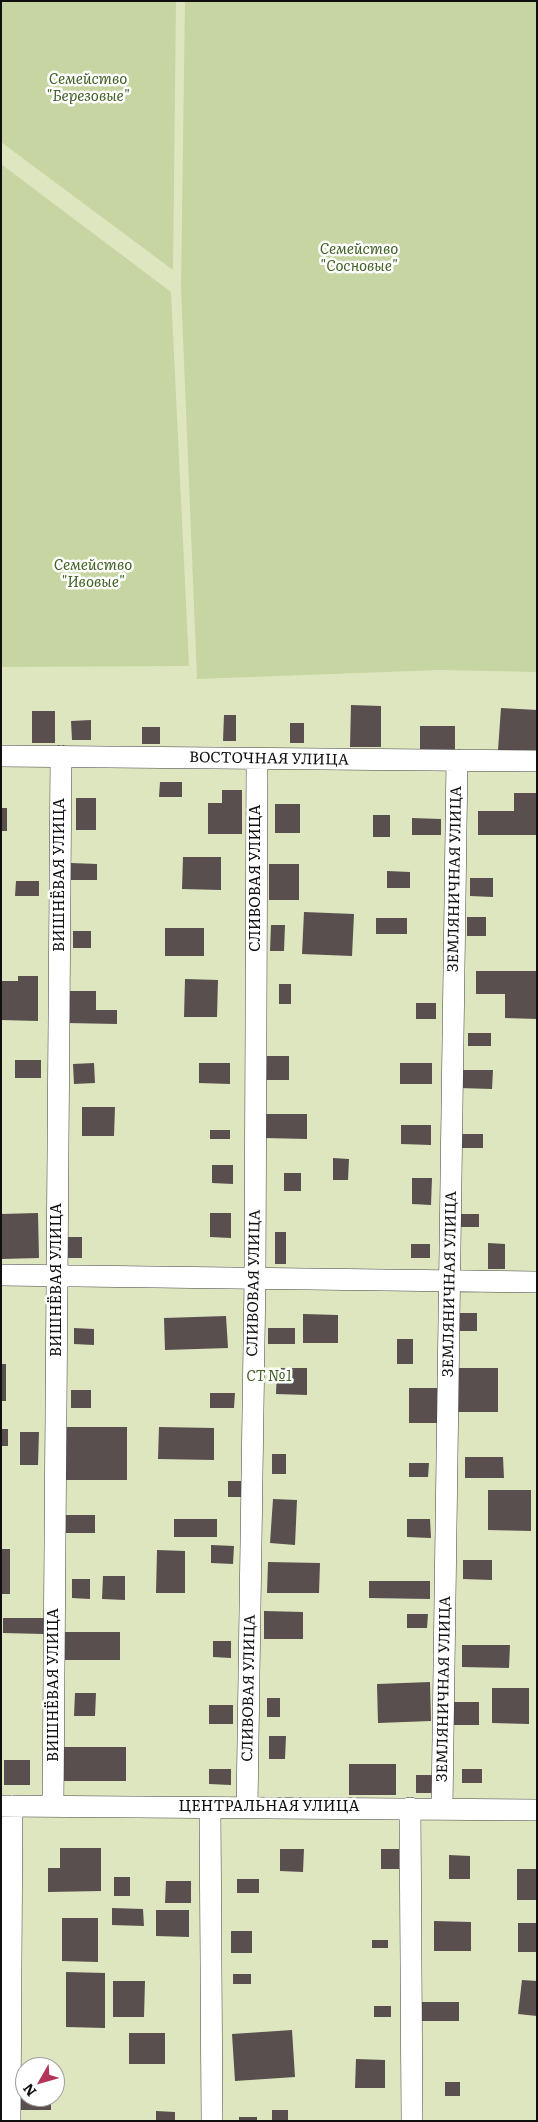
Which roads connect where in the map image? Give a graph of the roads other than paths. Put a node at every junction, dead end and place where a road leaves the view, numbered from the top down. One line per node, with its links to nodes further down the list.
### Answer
1 (1, 756): 2 (street, ВОСТОЧНАЯ УЛИЦА)
2 (61, 756): 3 (street, ВОСТОЧНАЯ УЛИЦА); 7 (street, ВИШНЁВАЯ УЛИЦА)
3 (257, 759): 4 (street, ВОСТОЧНАЯ УЛИЦА); 8 (street, СЛИВОВАЯ УЛИЦА)
4 (457, 760): 5 (street, ВОСТОЧНАЯ УЛИЦА); 9 (street, ЗЕМЛЯНИЧНАЯ УЛИЦА)
5 (537, 761)
6 (1, 1275): 7 (street)
7 (57, 1275): 8 (street); 11 (street, ВИШНЁВАЯ УЛИЦА)
8 (254, 1278): 9 (street); 13 (street, СЛИВОВАЯ УЛИЦА)
9 (450, 1282): 10 (street); 16 (street, ЗЕМЛЯНИЧНАЯ УЛИЦА)
10 (537, 1282)
11 (53, 1804): 12 (street, ЦЕНТРАЛЬНАЯ УЛИЦА); 14 (street, ЦЕНТРАЛЬНАЯ УЛИЦА)
12 (7, 1806): 18 (street)
13 (247, 1807): 14 (street, ЦЕНТРАЛЬНАЯ УЛИЦА); 15 (street, ЦЕНТРАЛЬНАЯ УЛИЦА)
14 (210, 1808): 19 (street)
15 (410, 1808): 16 (street, ЦЕНТРАЛЬНАЯ УЛИЦА); 20 (street)
16 (442, 1808): 17 (street, ЦЕНТРАЛЬНАЯ УЛИЦА)
17 (537, 1810)
18 (10, 2121)
19 (212, 2121)
20 (412, 2121)

